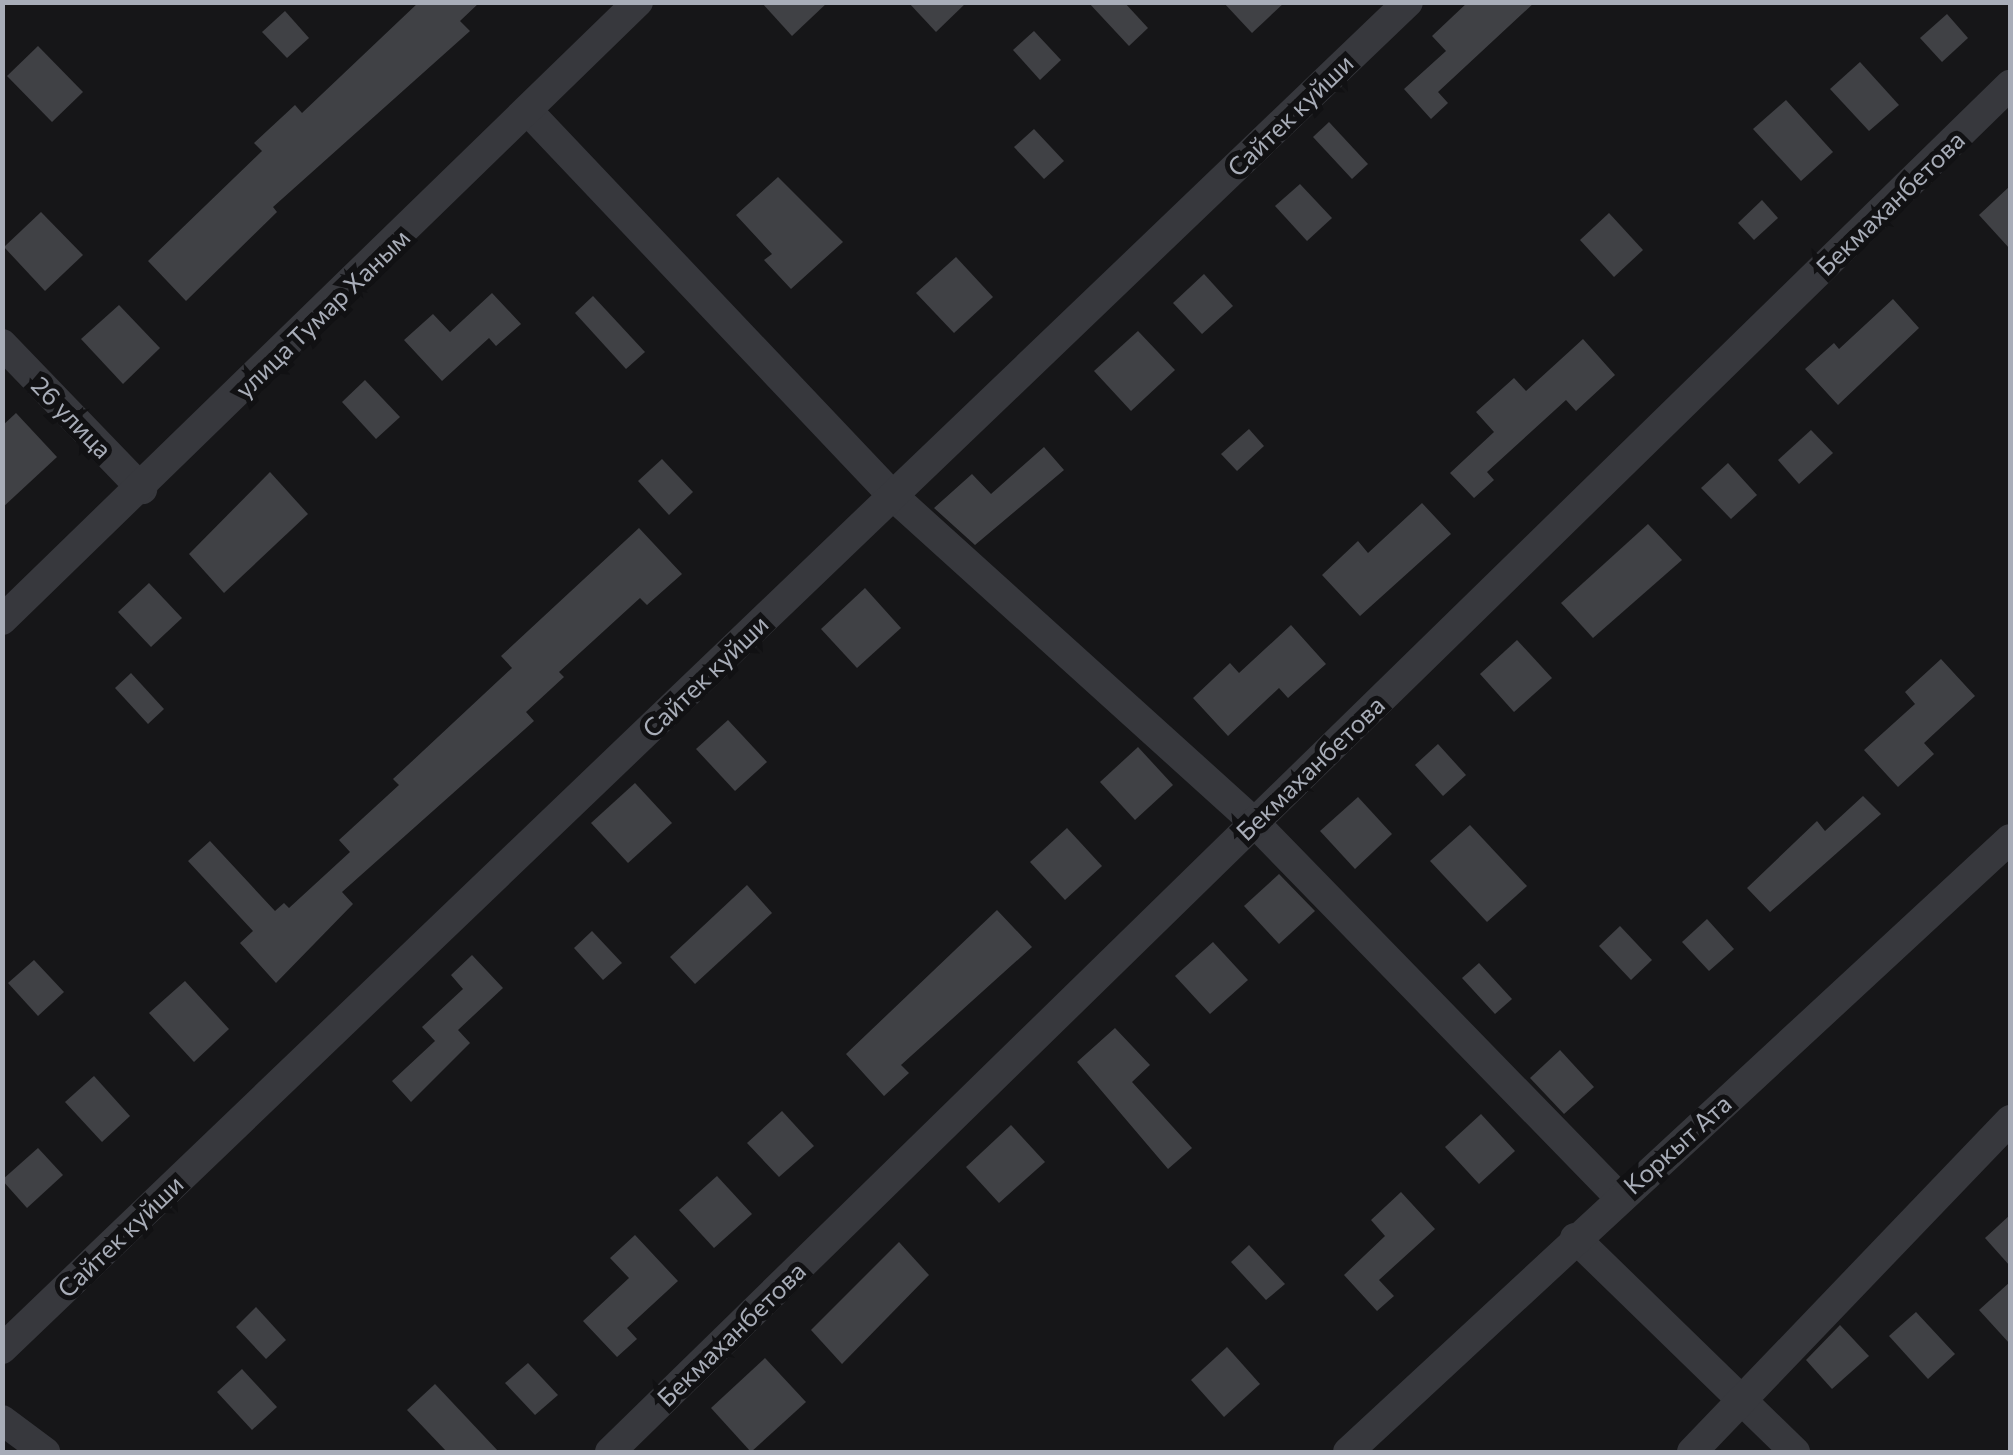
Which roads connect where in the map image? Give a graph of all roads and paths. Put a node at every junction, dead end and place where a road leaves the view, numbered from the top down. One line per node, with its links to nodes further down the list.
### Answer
1 (638, 2): 4 (street, улица Тумар Ханым)
2 (1408, 2): 7 (street, Сайтек куйши)
3 (2010, 85): 9 (street, Бекмаханбетова)
4 (528, 112): 6 (street, улица Тумар Ханым); 7 (street)
5 (2, 344): 6 (street, 26 улица)
6 (142, 490): 8 (street, улица Тумар Ханым)
7 (893, 496): 9 (street); 14 (street, Сайтек куйши)
8 (2, 620)
9 (1254, 822): 12 (street); 18 (street, Бекмаханбетова)
10 (2010, 839): 12 (street, Коркыт Ата)
11 (2010, 1120): 15 (street)
12 (1619, 1197): 13 (street, Коркыт Ата)
13 (1575, 1238): 15 (street); 19 (street, Коркыт Ата)
14 (2, 1348)
15 (1742, 1401): 20 (street); 21 (street)
16 (2, 1420): 17 (street)
17 (45, 1452)
18 (610, 1452)
19 (1348, 1452)
20 (1692, 1452)
21 (1795, 1452)

